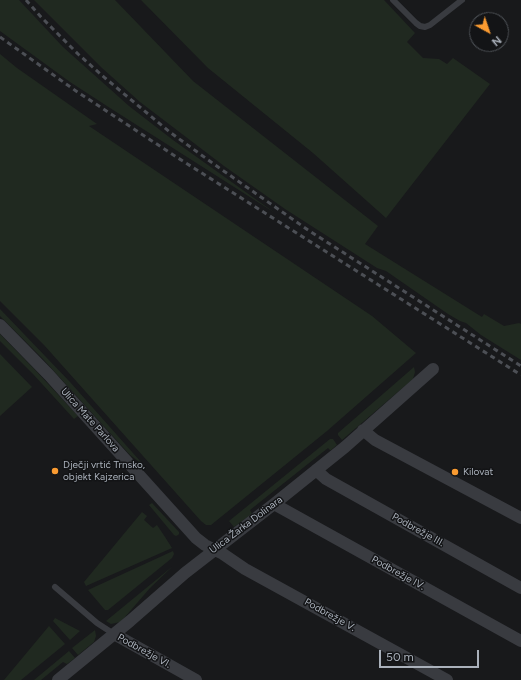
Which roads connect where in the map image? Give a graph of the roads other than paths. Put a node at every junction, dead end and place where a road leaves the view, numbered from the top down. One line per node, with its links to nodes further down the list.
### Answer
1 (393, 0): 2 (lane)
2 (462, 0)
3 (0, 325): 9 (street, Ulica Mate Parlova)
4 (433, 369): 5 (street, Ulica Žarka Dolinara)
5 (363, 430): 6 (street, Ulica Žarka Dolinara); 8 (street)
6 (316, 470): 7 (street, Ulica Žarka Dolinara); 11 (street, Podbrežje III.)
7 (274, 504): 9 (street, Ulica Žarka Dolinara); 13 (street, Podbrežje IV.)
8 (521, 518)
9 (213, 550): 12 (street, Ulica Žarka Dolinara); 16 (street, Podbrežje V.)
10 (55, 587): 12 (lane)
11 (521, 588)
12 (114, 634): 14 (street, Ulica Žarka Dolinara); 15 (street, Podbrežje VI.)
13 (521, 641)
14 (65, 678)
15 (196, 680)
16 (448, 680)

